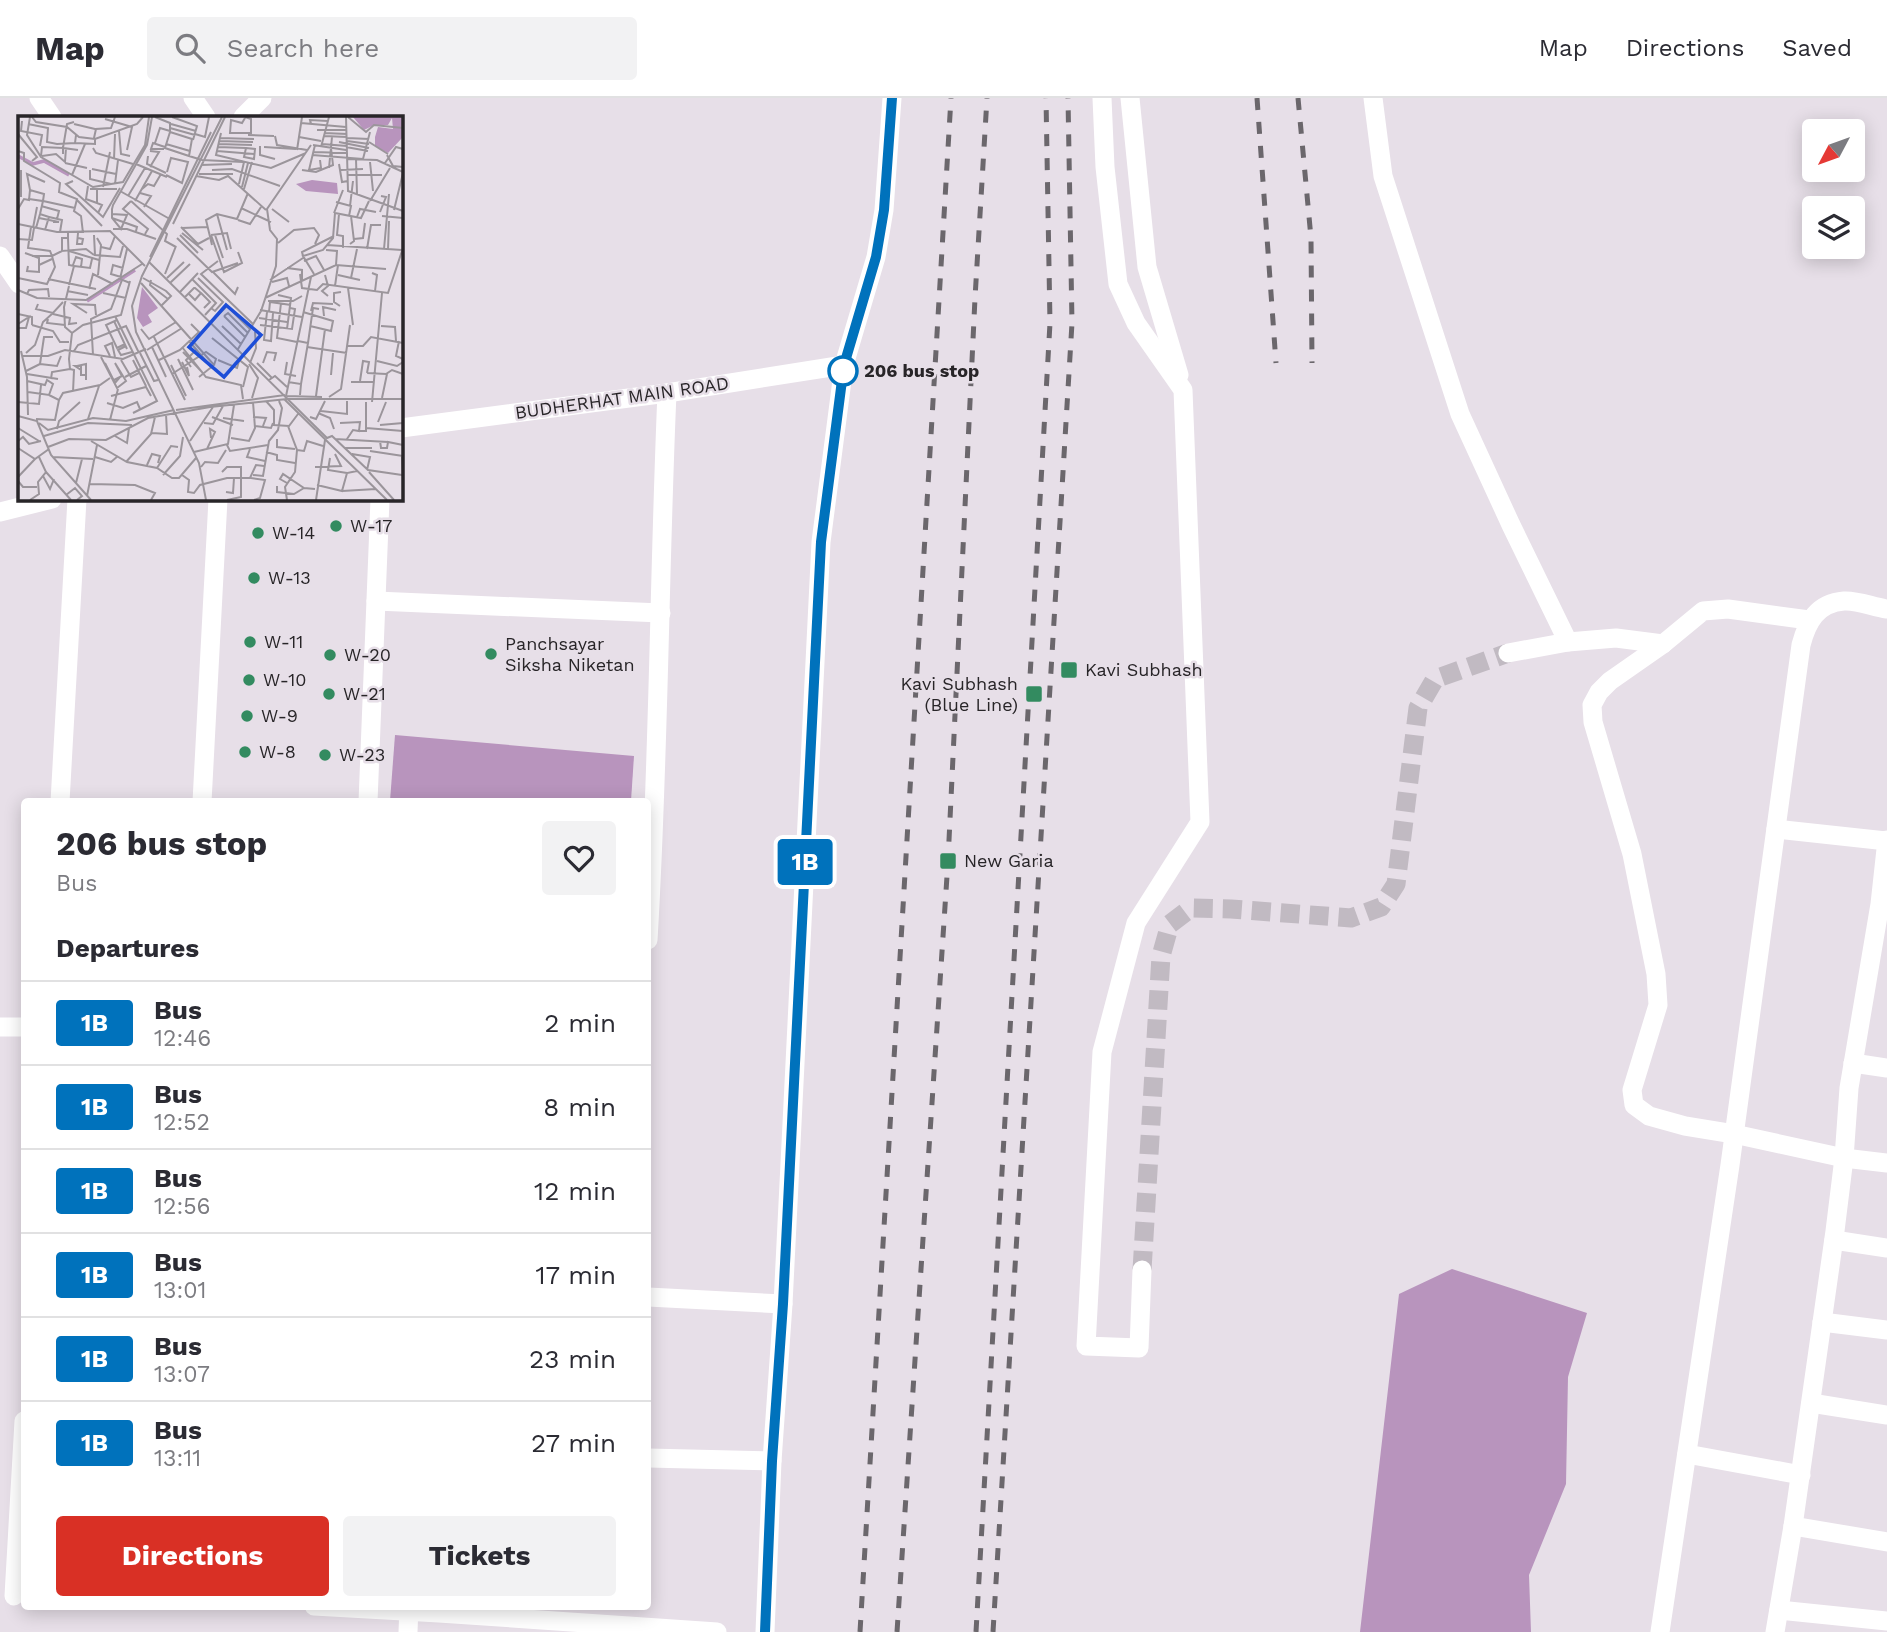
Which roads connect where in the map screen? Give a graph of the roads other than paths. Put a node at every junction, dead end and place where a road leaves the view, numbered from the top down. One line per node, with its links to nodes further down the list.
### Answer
1 (39, 98): 8 (street)
2 (192, 98): 9 (street)
3 (262, 98): 10 (street)
4 (892, 98): 13 (street)
5 (1102, 98): 14 (street)
6 (1130, 98): 14 (street)
7 (1373, 98): 26 (street)
8 (51, 116)
9 (205, 116)
10 (244, 116)
11 (0, 256): 12 (street)
12 (18, 283)
13 (844, 365): 15 (street, BUDHERHAT MAIN ROAD); 47 (street)
14 (1183, 390): 45 (street)
15 (667, 393): 16 (street, BUDHERHAT MAIN ROAD); 24 (street)
16 (402, 428)
17 (48, 500): 21 (street)
18 (77, 500): 29 (street)
19 (218, 500): 30 (street)
20 (380, 500): 22 (street)
21 (0, 512)
22 (376, 601): 24 (street); 31 (street)
23 (1887, 609): 25 (street)
24 (661, 613): 34 (street)
25 (1809, 620): 27 (street); 32 (street)
26 (1568, 642): 27 (street); 28 (street)
27 (1662, 644): 40 (street)
28 (1508, 653)
29 (60, 798)
30 (202, 798)
31 (368, 798)
32 (1776, 829): 33 (street); 40 (street)
33 (1887, 840): 35 (street)
34 (651, 865)
35 (1883, 904): 38 (street)
36 (0, 1027): 37 (street)
37 (21, 1027)
38 (1853, 1063): 39 (street); 41 (street)
39 (1887, 1068)
40 (1734, 1134): 41 (street); 52 (street)
41 (1844, 1158): 42 (street); 43 (street)
42 (1887, 1163)
43 (1834, 1240): 44 (street); 48 (street)
44 (1887, 1248)
45 (1142, 1270)
46 (651, 1297): 47 (street)
47 (783, 1304): 54 (street)
48 (1822, 1322): 49 (street); 50 (street)
49 (1887, 1330)
50 (1811, 1404): 51 (street); 56 (street)
51 (1887, 1415)
52 (1687, 1454): 56 (street); 66 (street)
53 (651, 1458): 54 (street)
54 (772, 1461): 65 (street)
55 (21, 1469): 59 (street)
56 (1801, 1475): 57 (street)
57 (1793, 1526): 58 (street); 61 (street)
58 (1887, 1542)
59 (13, 1596)
60 (348, 1610): 62 (street)
61 (1779, 1610): 63 (street); 67 (street)
62 (408, 1617): 64 (street)
63 (1887, 1621)
64 (717, 1632)
65 (765, 1632)
66 (1660, 1632)
67 (1775, 1632)

